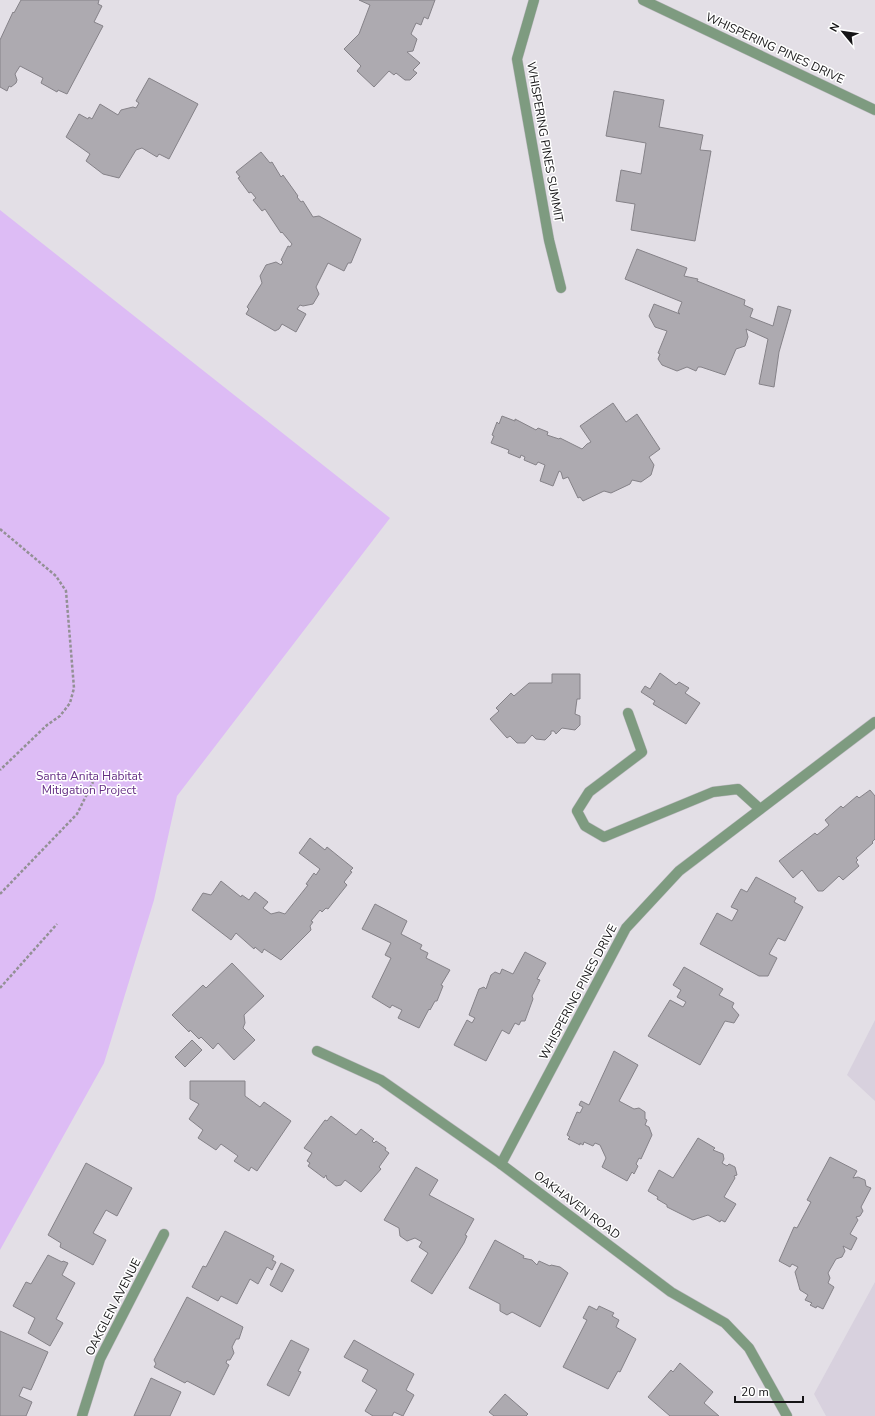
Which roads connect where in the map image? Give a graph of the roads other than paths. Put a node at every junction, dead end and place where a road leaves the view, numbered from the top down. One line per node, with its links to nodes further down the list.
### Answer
1 (534, 0): 4 (street, WHISPERING PINES SUMMIT)
2 (643, 0): 3 (street, WHISPERING PINES DRIVE)
3 (875, 110)
4 (561, 288)
5 (628, 713): 7 (street)
6 (875, 722): 7 (street, WHISPERING PINES DRIVE)
7 (760, 809): 9 (street, WHISPERING PINES DRIVE)
8 (317, 1051): 9 (street, OAKHAVEN ROAD)
9 (502, 1164): 12 (street, OAKHAVEN ROAD)
10 (164, 1234): 11 (street, OAKGLEN AVENUE)
11 (82, 1416)
12 (787, 1416)

